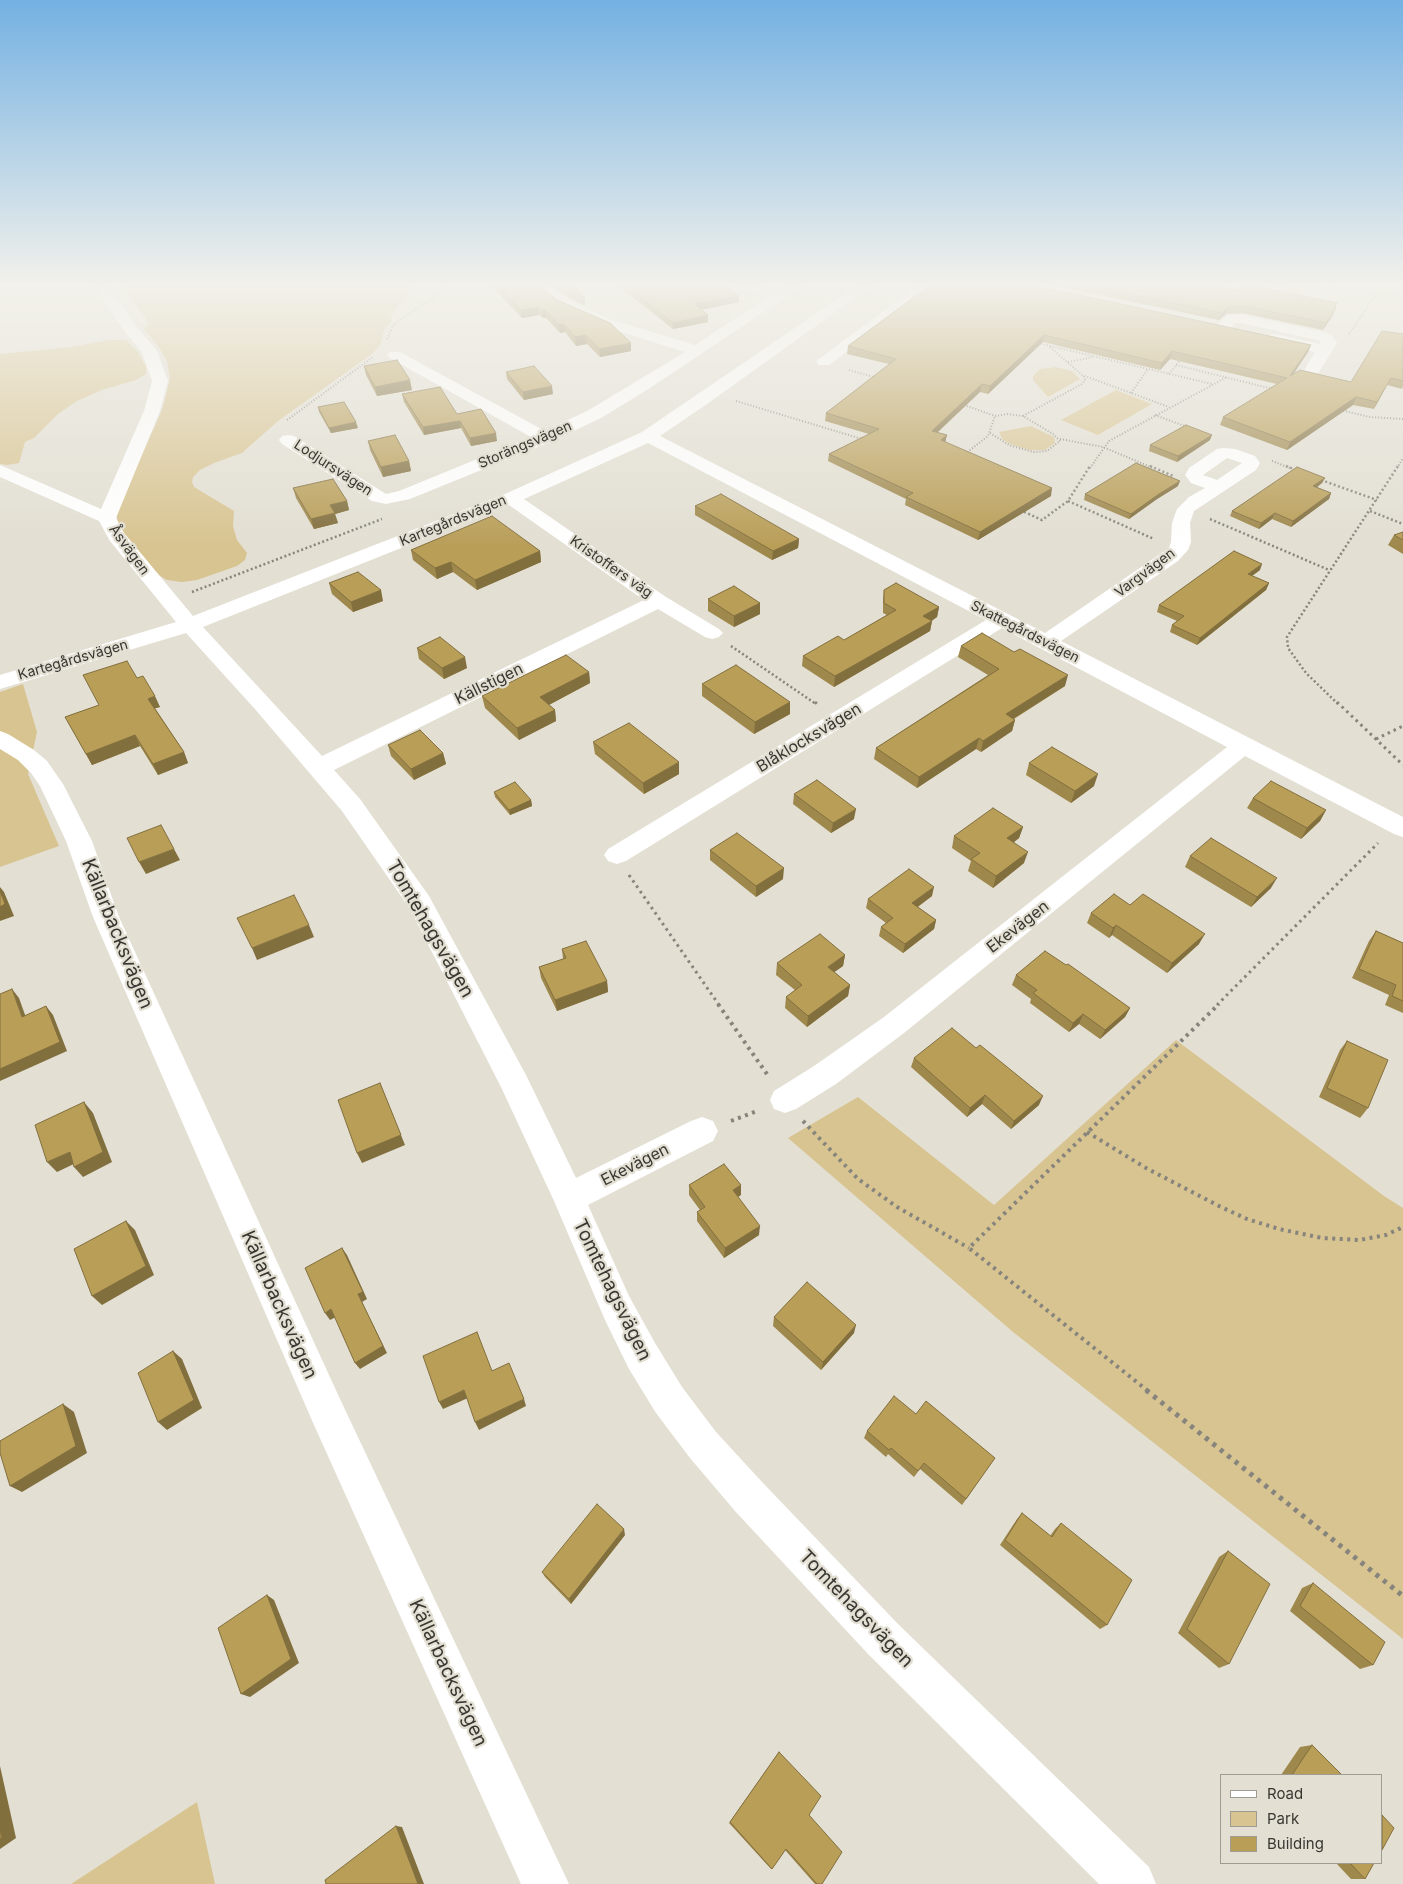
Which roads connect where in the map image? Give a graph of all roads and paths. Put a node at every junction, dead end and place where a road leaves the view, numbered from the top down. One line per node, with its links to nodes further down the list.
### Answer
1 (156, 371): 43 (street)
2 (354, 371): 30 (path)
3 (427, 371): 28 (street)
4 (663, 371): 28 (street, Storängsvägen)
5 (739, 371): 27 (street, Kartegårdsvägen)
6 (854, 371): 15 (path)
7 (1077, 371): 13 (path)
8 (1147, 371): 18 (path)
9 (1156, 371): 12 (path)
10 (1171, 371): 12 (path)
11 (1202, 371): 14 (path)
12 (1169, 374): 16 (path)
13 (1082, 375): 18 (path); 24 (path)
14 (1228, 377): 16 (path); 17 (path)
15 (878, 378)
16 (1212, 384): 21 (path)
17 (1280, 391)
18 (1131, 393): 21 (path)
19 (731, 399): 31 (path)
20 (958, 403): 23 (path)
21 (1169, 407): 32 (path)
22 (1333, 408): 25 (path)
23 (995, 416): 24 (path); 26 (path)
24 (1023, 416): 29 (path)
25 (1403, 419)
26 (990, 433): 29 (path); 33 (path)
27 (648, 436): 38 (street, Kartegårdsvägen); 49 (street, Skattegårdsvägen)
28 (544, 438): 37 (street, Storängsvägen)
29 (1060, 439): 32 (path)
30 (288, 440): 37 (street, Lodjursvägen)
31 (866, 440)
32 (1103, 447): 36 (path); 39 (path)
33 (964, 454)
34 (1403, 458): 42 (path)
35 (0, 470): 43 (street, Åsvägen)
36 (1215, 489): 41 (street)
37 (386, 498): 48 (path)
38 (511, 498): 47 (street, Kristoffers väg); 48 (street, Kartegårdsvägen)
39 (1068, 501): 40 (path); 45 (path)
40 (1015, 508)
41 (1186, 510): 45 (street, Vargvägen); 46 (path)
42 (1370, 511): 44 (path); 46 (path)
43 (107, 518): 48 (street, Åsvägen)
44 (1403, 524)
45 (1178, 550): 51 (street, Vargvägen)
46 (1329, 570): 55 (path)
47 (659, 601): 50 (street, Kristoffers väg); 59 (street, Källstigen)
48 (180, 614): 52 (street, Kartegårdsvägen); 59 (street, Tomtehagsvägen)
49 (1001, 620): 51 (street, Skattegårdsvägen); 53 (street, Blåklocksvägen)
50 (712, 633): 53 (path)
51 (1046, 642): 57 (street, Skattegårdsvägen)
52 (0, 682)
53 (840, 719): 61 (street, Blåklocksvägen)
54 (1403, 726): 55 (path)
55 (1376, 738): 58 (path)
56 (0, 739): 69 (street, Källarbacksvägen)
57 (1244, 745): 60 (street, Skattegårdsvägen); 62 (street, Ekevägen)
58 (1403, 765)
59 (319, 767): 65 (street, Tomtehagsvägen)
60 (1400, 827): 64 (path)
61 (618, 855): 62 (path)
62 (785, 1100): 63 (path); 67 (path)
63 (702, 1132): 65 (street, Ekevägen)
64 (1087, 1132): 66 (path); 67 (path)
65 (569, 1198): 70 (street, Tomtehagsvägen)
66 (1403, 1227)
67 (969, 1248): 68 (path)
68 (1403, 1596)
69 (545, 1884)
70 (1132, 1884)

